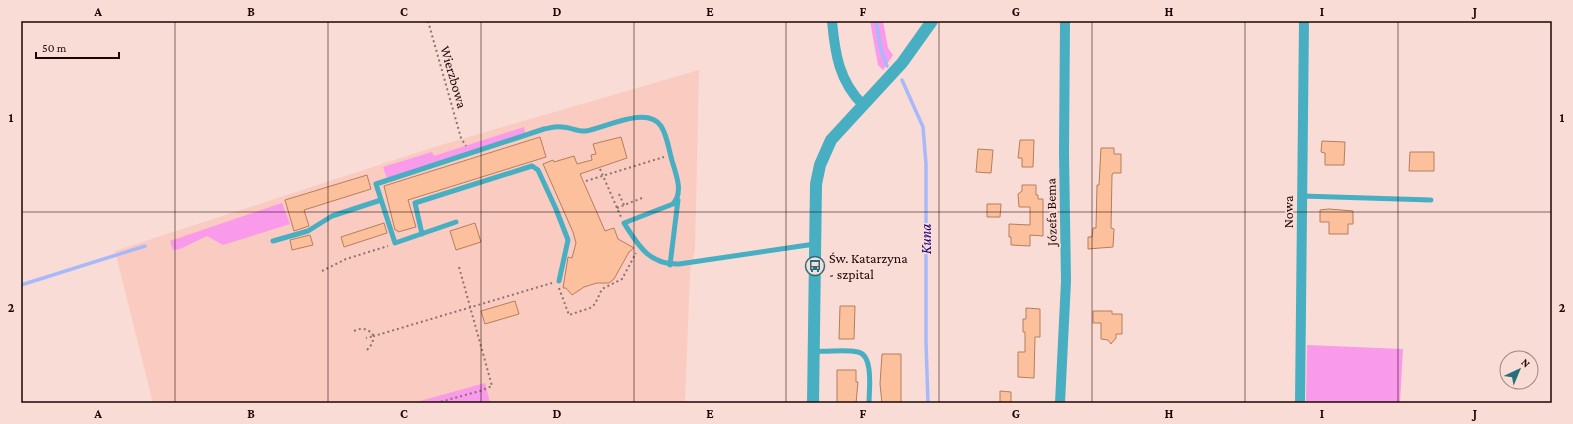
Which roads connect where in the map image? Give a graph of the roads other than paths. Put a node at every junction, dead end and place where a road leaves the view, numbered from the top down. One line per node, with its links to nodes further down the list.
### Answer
1 (832, 21): 5 (street)
2 (932, 21): 5 (street)
3 (1065, 21): 19 (street, Józefa Bema)
4 (1304, 21): 6 (street, Nowa)
5 (863, 105): 13 (street)
6 (1302, 196): 9 (lane); 20 (street, Nowa)
7 (678, 199): 8 (lane); 14 (lane); 14 (lane)
8 (381, 200): 11 (lane); 12 (lane)
9 (1431, 200)
10 (456, 222): 11 (lane)
11 (422, 234): 15 (lane)
12 (273, 241)
13 (815, 244): 14 (lane); 16 (street)
14 (670, 265)
15 (559, 281)
16 (814, 350): 17 (street); 18 (lane)
17 (813, 403)
18 (869, 403)
19 (1060, 403)
20 (1300, 403)

